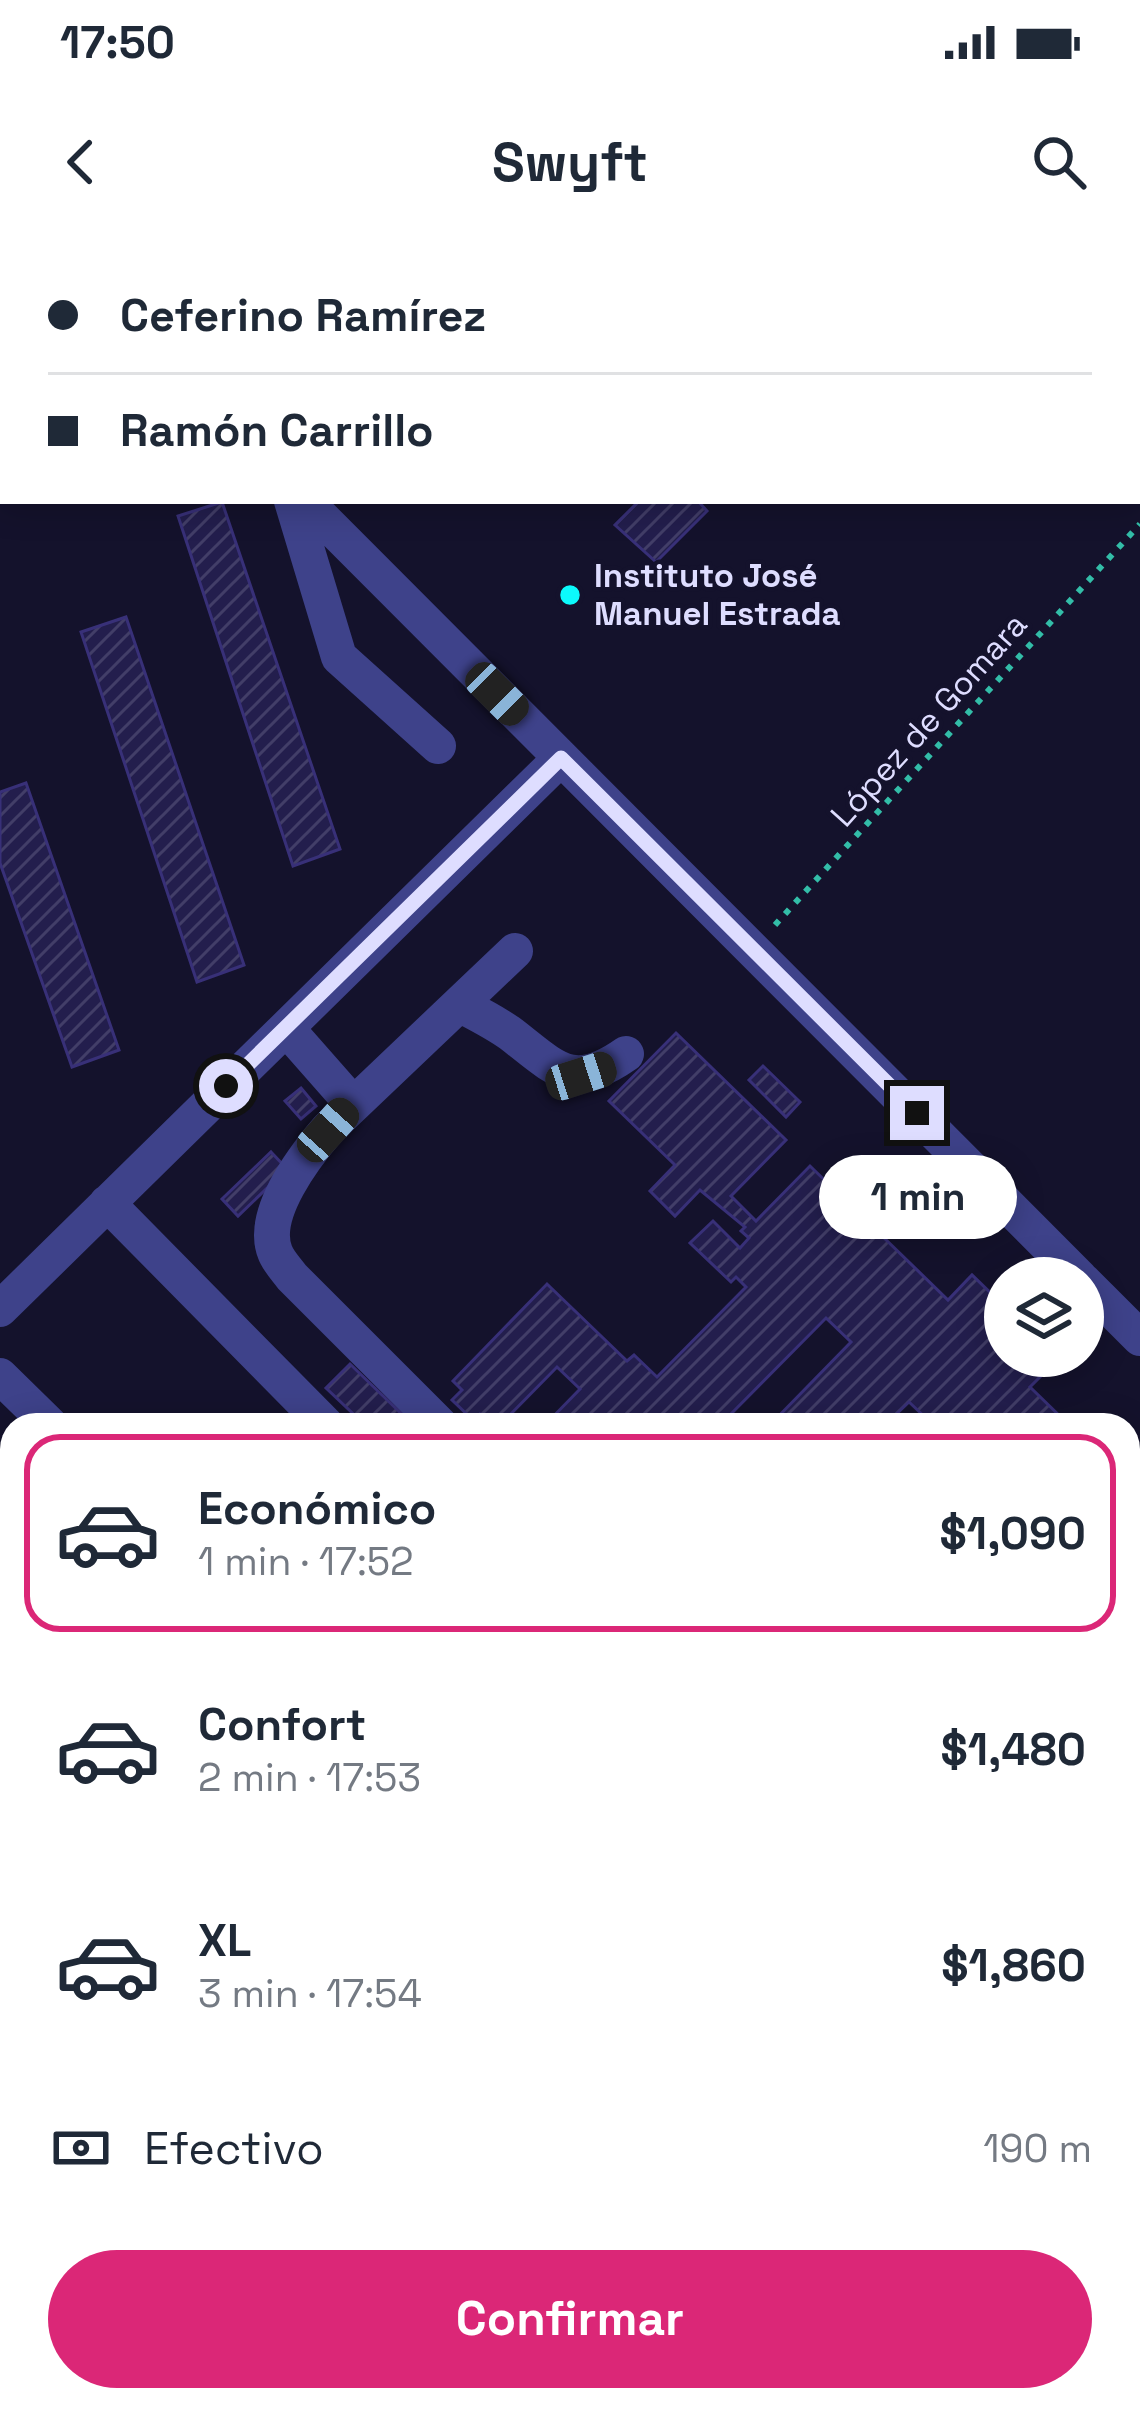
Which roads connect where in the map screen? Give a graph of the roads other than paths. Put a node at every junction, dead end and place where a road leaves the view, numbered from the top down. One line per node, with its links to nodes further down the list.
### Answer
1 (293, 504): 3 (street)
2 (308, 504): 4 (street)
3 (438, 746)
4 (561, 758): 7 (street); 11 (street)
5 (515, 951): 6 (street)
6 (461, 1005): 8 (street); 9 (street)
7 (286, 1028): 9 (street); 10 (street)
8 (626, 1054)
9 (352, 1103): 18 (street)
10 (107, 1203): 13 (street); 17 (street)
11 (1060, 1257)
12 (1104, 1301): 14 (street)
13 (0, 1310)
14 (1140, 1338)
15 (0, 1376): 16 (street)
16 (38, 1413)
17 (314, 1413)
18 (428, 1413)

